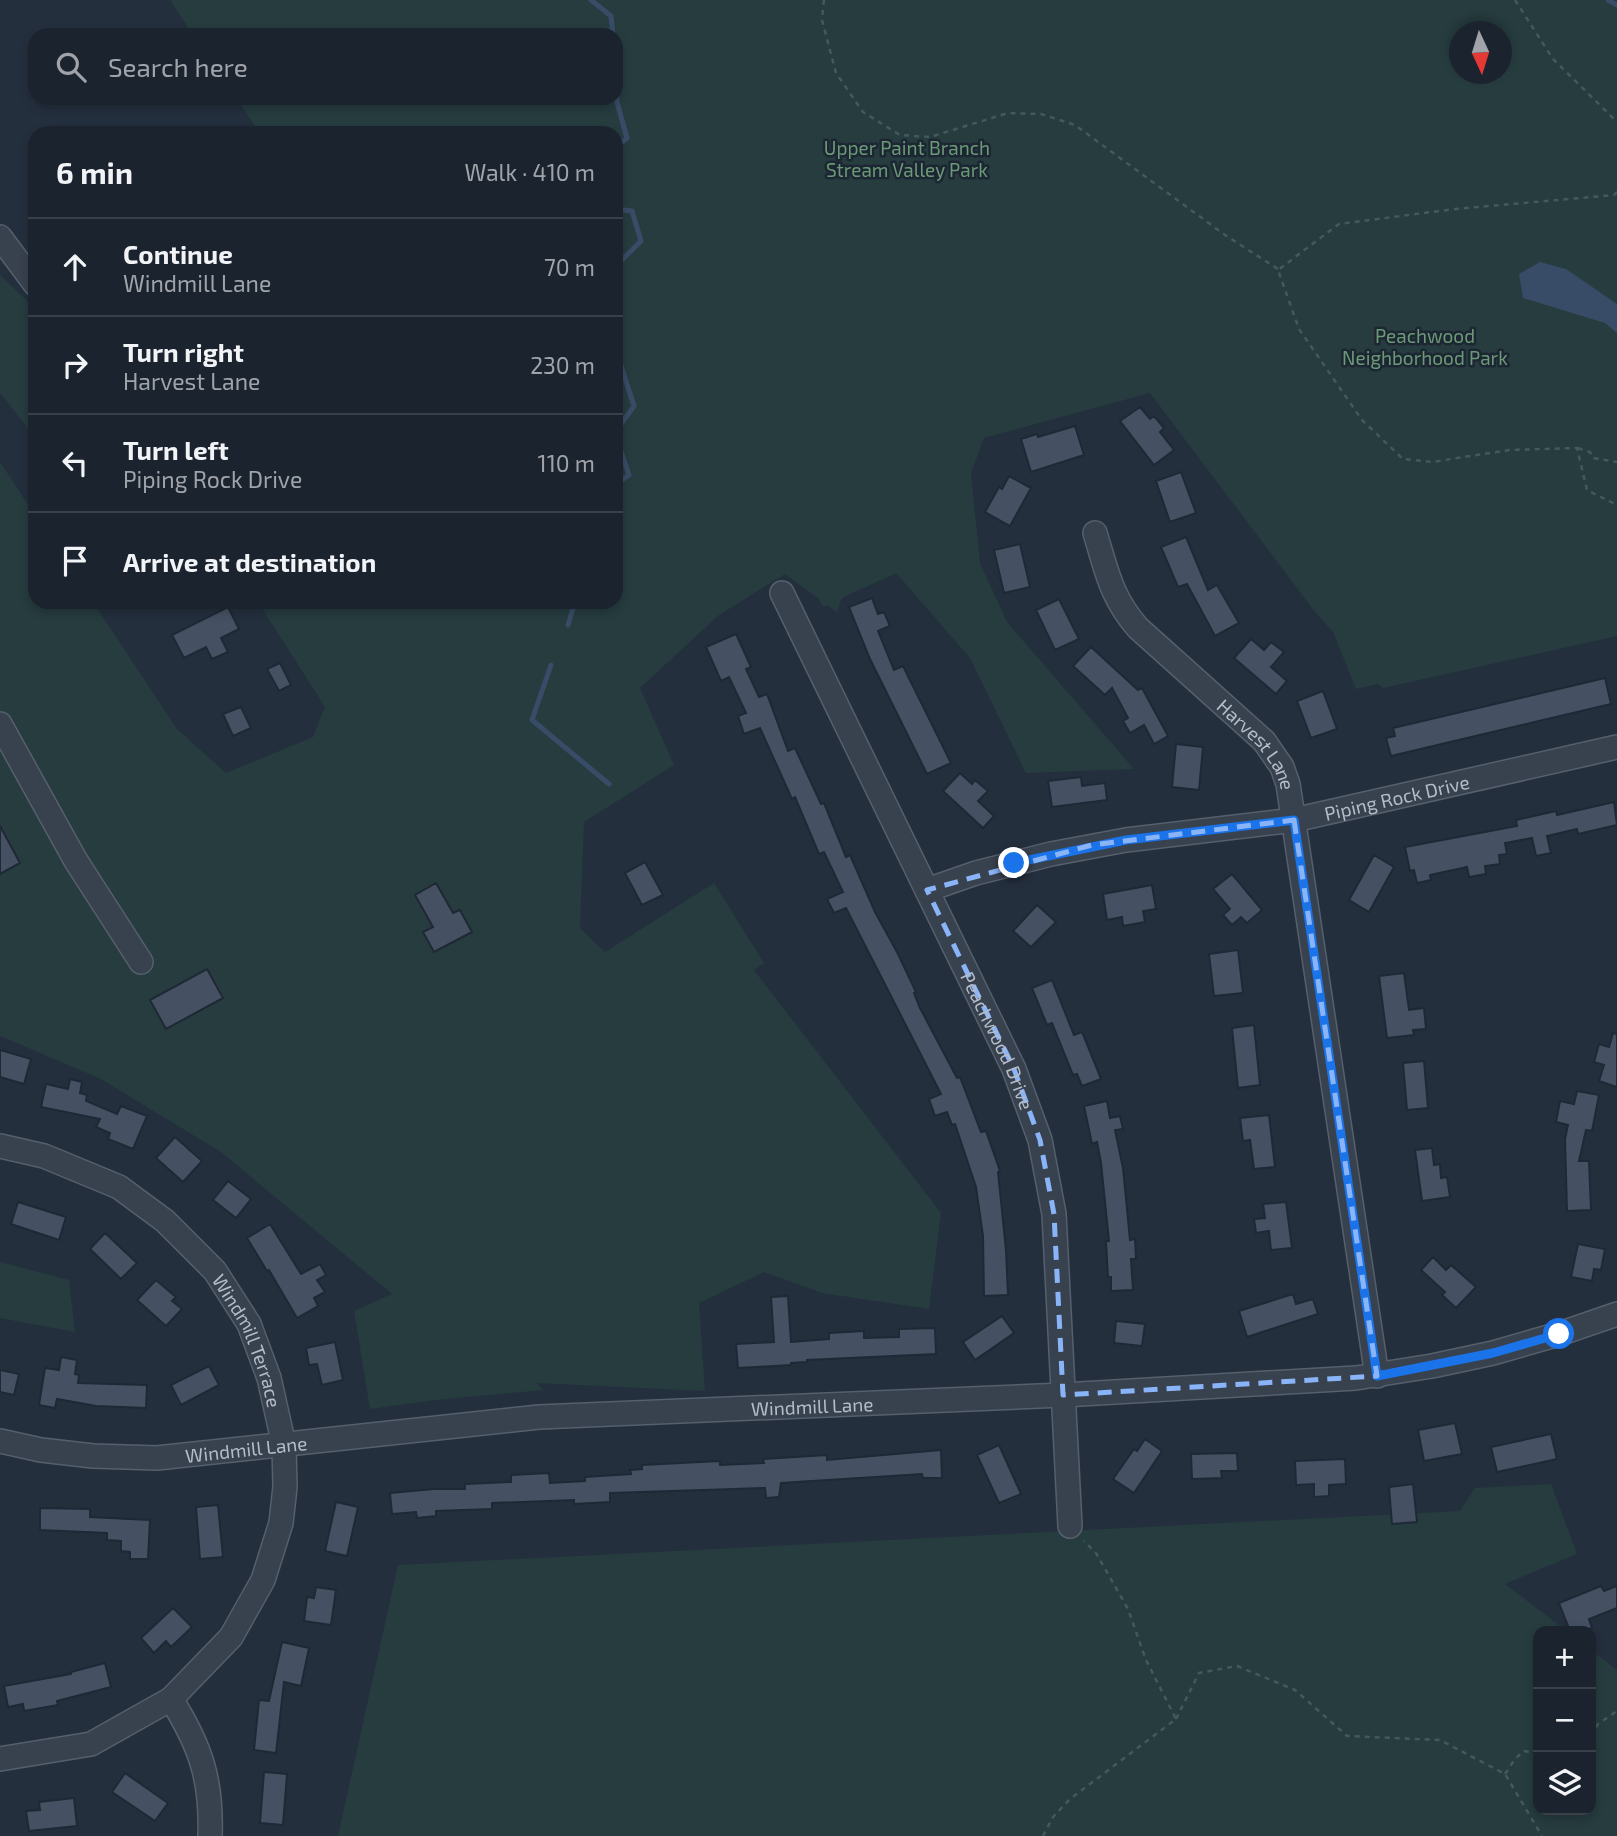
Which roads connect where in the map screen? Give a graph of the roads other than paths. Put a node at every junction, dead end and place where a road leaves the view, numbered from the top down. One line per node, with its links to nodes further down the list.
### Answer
1 (0, 237): 2 (street)
2 (28, 275)
3 (1095, 533): 7 (street, Harvest Lane)
4 (782, 593): 8 (street, Peachwood Drive)
5 (0, 724): 9 (street)
6 (1617, 747): 7 (street, Piping Rock Drive)
7 (1294, 820): 8 (street, Piping Rock Drive); 12 (street, Harvest Lane)
8 (927, 890): 13 (street, Peachwood Drive)
9 (141, 962)
10 (0, 1146): 15 (street, Windmill Terrace)
11 (1617, 1314): 12 (street, Windmill Lane)
12 (1377, 1376): 13 (street, Windmill Lane)
13 (1063, 1395): 15 (street, Windmill Lane); 16 (street, Peachwood Drive)
14 (0, 1441): 15 (street, Windmill Lane)
15 (284, 1445): 17 (street, Windmill Terrace)
16 (1070, 1526)
17 (171, 1699): 18 (street, Windmill Terrace); 19 (street)
18 (0, 1759)
19 (211, 1836)

